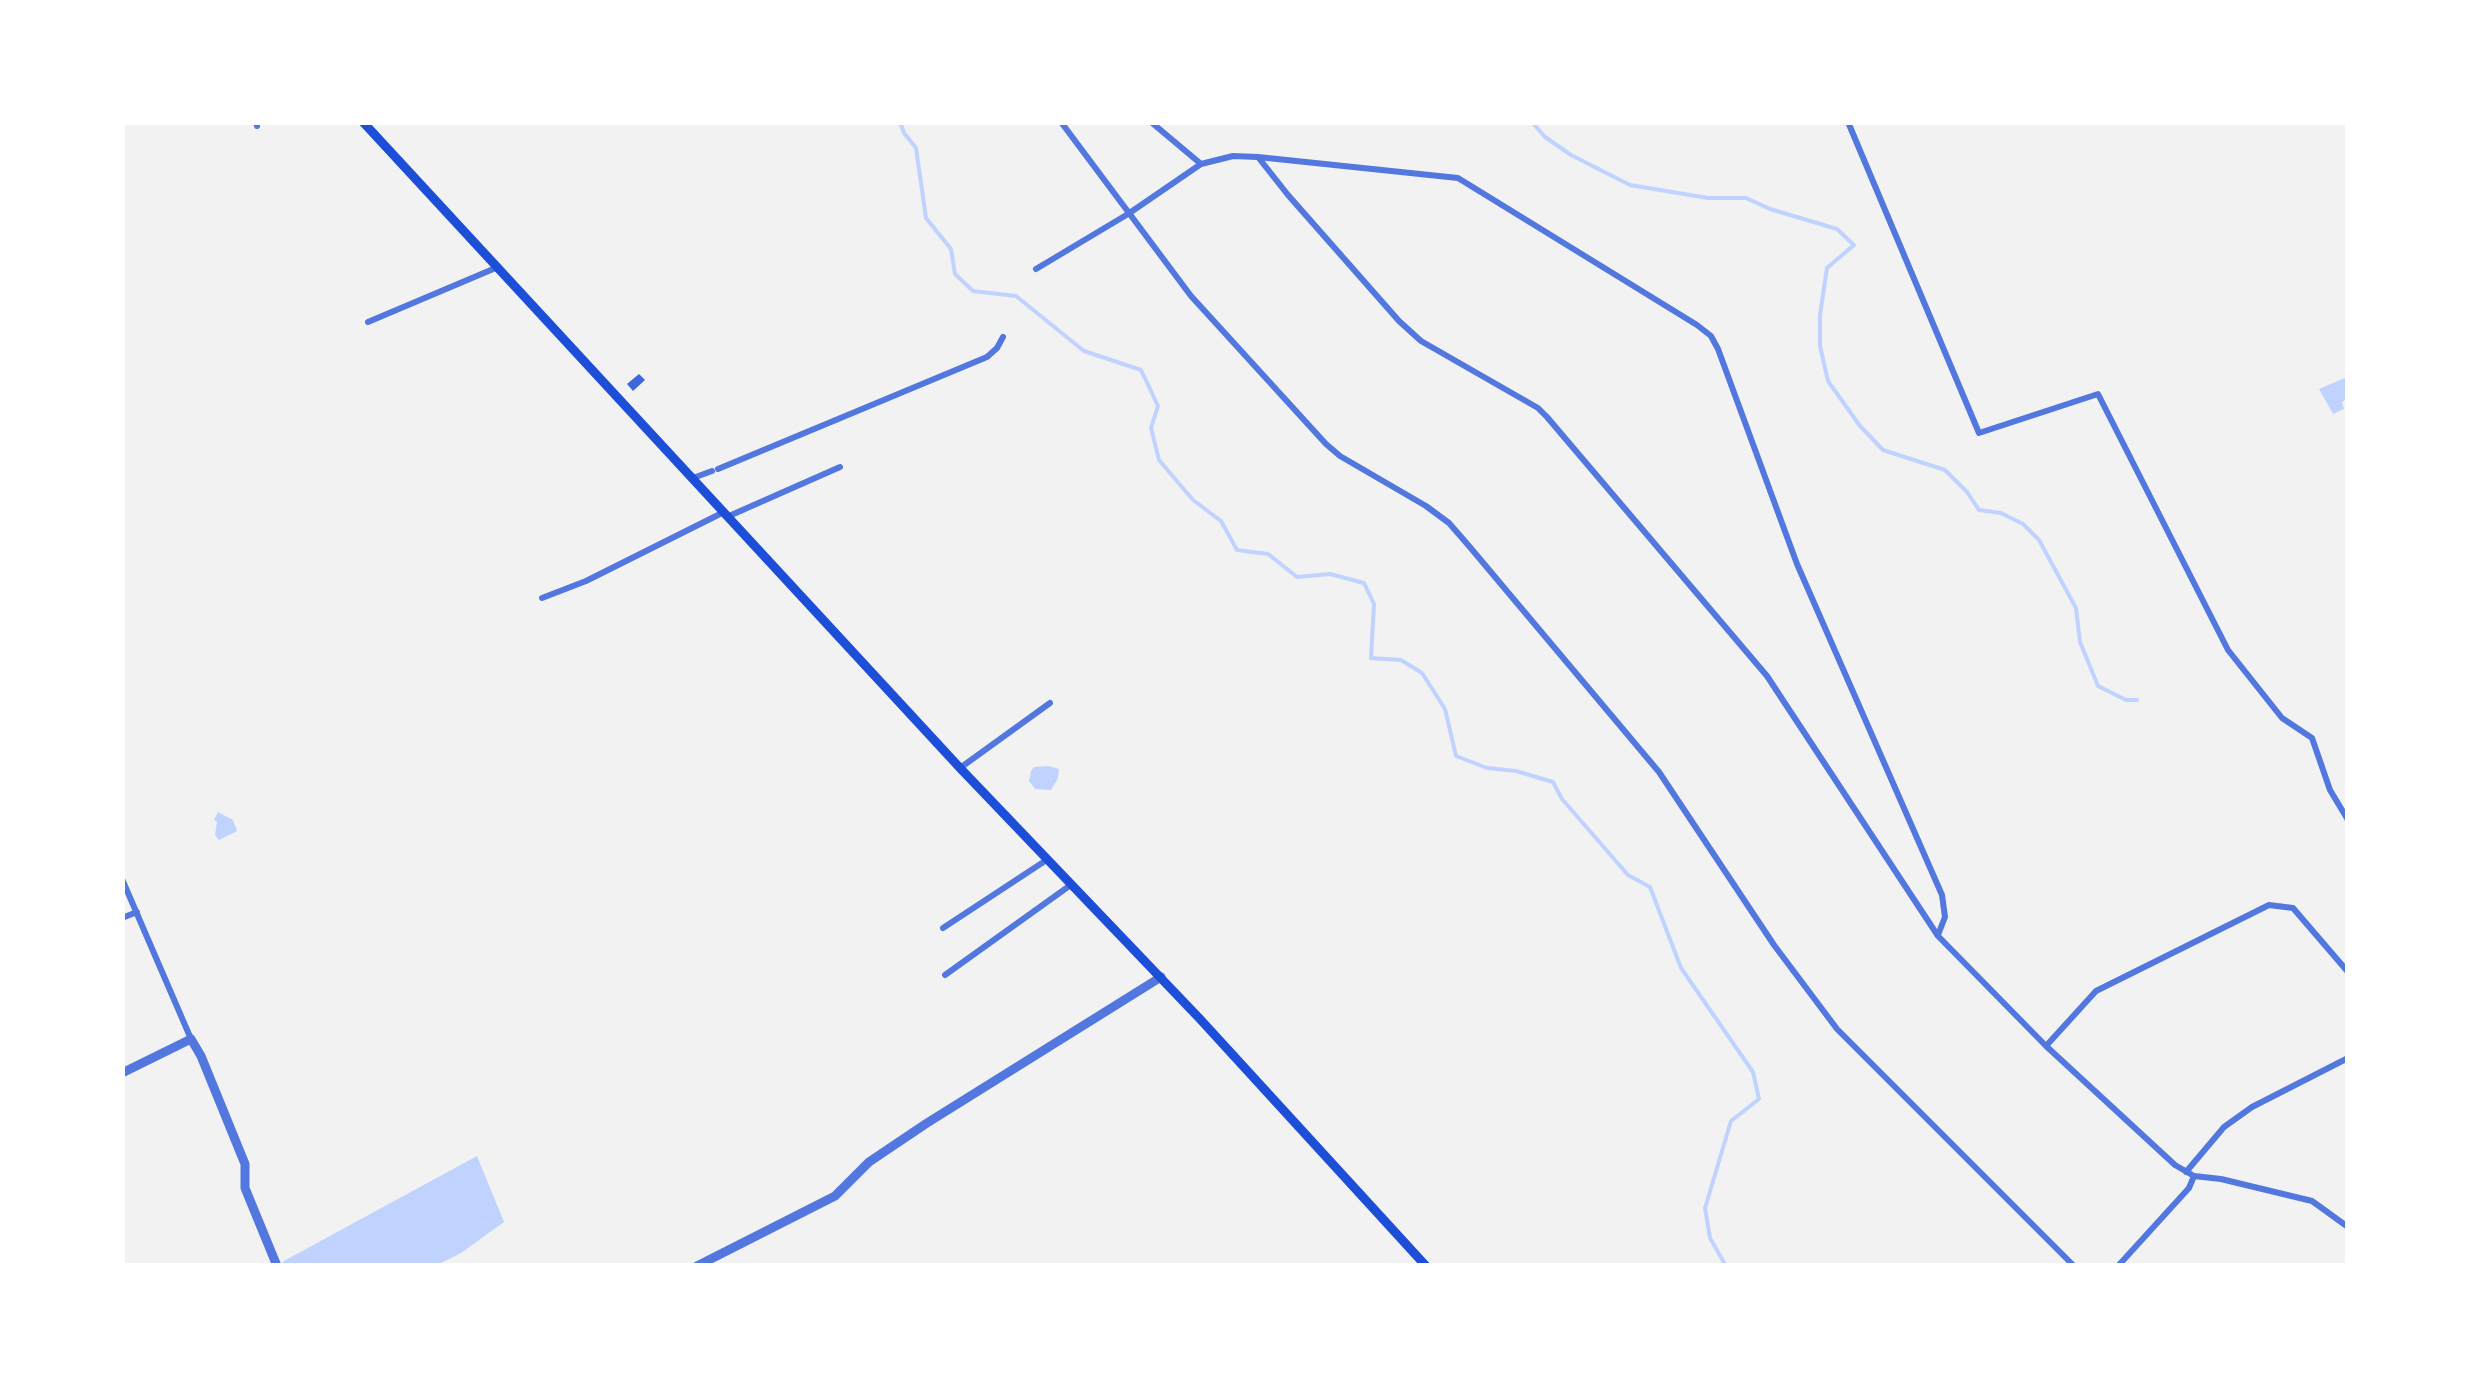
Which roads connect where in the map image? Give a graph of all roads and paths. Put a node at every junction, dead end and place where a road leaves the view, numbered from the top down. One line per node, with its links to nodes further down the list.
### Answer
1 (363, 122): 8 (main road)
2 (1062, 122): 7 (street)
3 (1151, 122): 6 (street)
4 (1848, 122): 18 (street)
5 (1258, 157): 6 (street); 25 (street); 25 (street)
6 (1201, 164): 7 (street)
7 (1128, 214): 9 (street); 38 (street)
8 (499, 267): 10 (street); 13 (main road)
9 (1036, 269)
10 (368, 322)
11 (1002, 337): 13 (street)
12 (840, 467): 14 (street)
13 (694, 478): 14 (main road)
14 (727, 513): 15 (street); 17 (main road)
15 (542, 598)
16 (1050, 703): 17 (street)
17 (960, 768): 19 (main road)
18 (2348, 820)
19 (1049, 858): 21 (main road); 24 (street)
20 (122, 879): 22 (street)
21 (1073, 883): 27 (street); 28 (main road)
22 (137, 912): 23 (street); 29 (street)
23 (122, 918)
24 (943, 928)
25 (1938, 936): 30 (street)
26 (2348, 972): 30 (street)
27 (945, 975)
28 (1160, 977): 36 (street); 37 (main road)
29 (191, 1039): 32 (street); 35 (street)
30 (2046, 1046): 33 (street)
31 (2348, 1058): 33 (street)
32 (122, 1073)
33 (2190, 1174): 34 (street); 39 (street)
34 (2348, 1227)
35 (277, 1266)
36 (697, 1266)
37 (1426, 1266)
38 (2074, 1266)
39 (2118, 1266)

